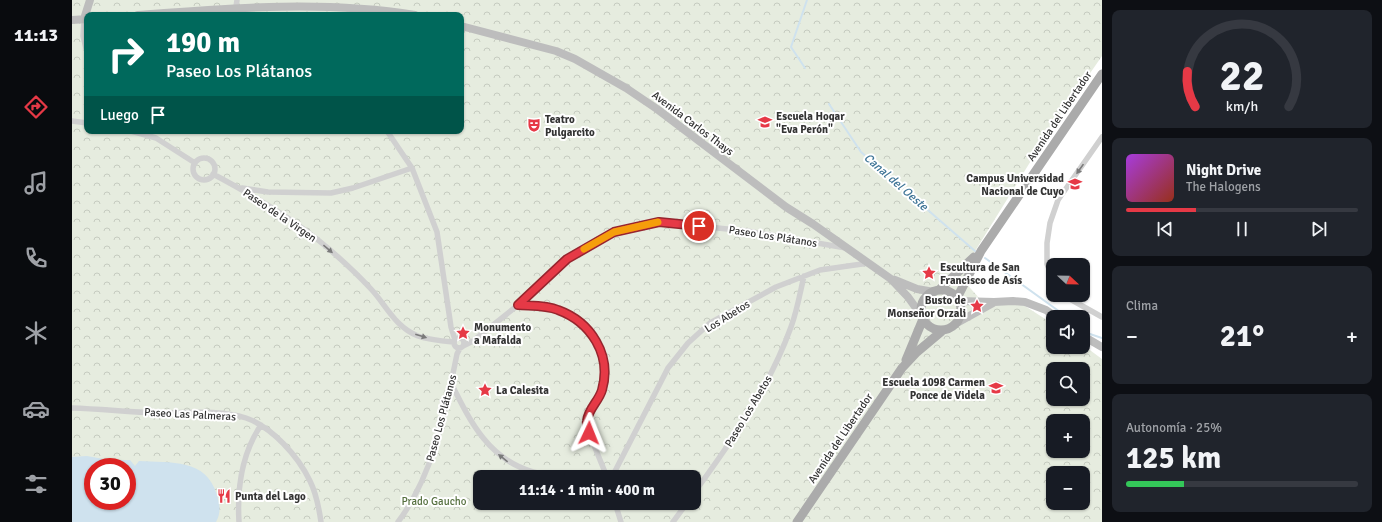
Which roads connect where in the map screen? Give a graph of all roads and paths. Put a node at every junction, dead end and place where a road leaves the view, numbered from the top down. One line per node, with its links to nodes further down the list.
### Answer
1 (90, 0): 3 (street)
2 (237, 7): 4 (street); 5 (street)
3 (87, 12)
4 (175, 12)
5 (396, 12)
6 (84, 19): 7 (street)
7 (72, 20)
8 (464, 27): 21 (street, Avenida Carlos Thays)
9 (1102, 74): 22 (main road, Avenida del Libertador)
10 (72, 121): 11 (street)
11 (84, 123)
12 (142, 134): 16 (street)
13 (151, 134): 16 (street)
14 (389, 134): 18 (street)
15 (1102, 137): 23 (street, one-way to 23)
16 (156, 138): 17 (street)
17 (195, 163): 19 (street); 19 (street)
18 (412, 168): 20 (street); 39 (street)
19 (213, 174): 20 (street, Paseo de la Virgen)
20 (238, 187): 39 (street, Paseo de la Virgen, one-way to 39)
21 (848, 248): 24 (street, Avenida Carlos Thays); 31 (street, Paseo Los Plátanos)
22 (981, 251): 27 (main road, Avenida del Libertador); 28 (main road, Avenida del Libertador)
23 (1047, 258)
24 (870, 263): 25 (street, Los Abetos); 26 (street, Avenida Carlos Thays)
25 (804, 276): 47 (street, Los Abetos); 48 (street, Paseo Los Abetos)
26 (890, 279): 27 (street, Avenida Carlos Thays); 33 (street, Avenida Carlos Thays)
27 (936, 291): 28 (main road); 33 (main road)
28 (958, 299): 29 (street); 35 (main road)
29 (994, 302): 32 (street); 35 (street)
30 (1075, 302): 34 (street)
31 (518, 305): 38 (street, Paseo Los Plátanos); 46 (street)
32 (1046, 310)
33 (922, 317): 36 (main road); 41 (main road, Avenida del Libertador)
34 (1102, 317)
35 (955, 324): 36 (main road)
36 (942, 330): 41 (main road, Avenida del Libertador)
37 (1090, 340): 40 (street)
38 (473, 341): 39 (street, Paseo de la Virgen)
39 (458, 343): 42 (street, Paseo Los Plátanos)
40 (1102, 347)
41 (902, 368): 56 (main road, Avenida del Libertador)
42 (451, 383): 45 (street, one-way to 42); 53 (street, Paseo Los Plátanos)
43 (72, 408): 44 (street, Paseo Las Palmeras)
44 (261, 425): 51 (street); 52 (street, Paseo Las Palmeras)
45 (526, 470)
46 (604, 470)
47 (616, 470)
48 (701, 483)
49 (617, 510): 54 (street)
50 (682, 510): 55 (street)
51 (239, 522)
52 (321, 522)
53 (398, 522)
54 (621, 522)
55 (673, 522)
56 (797, 522)

